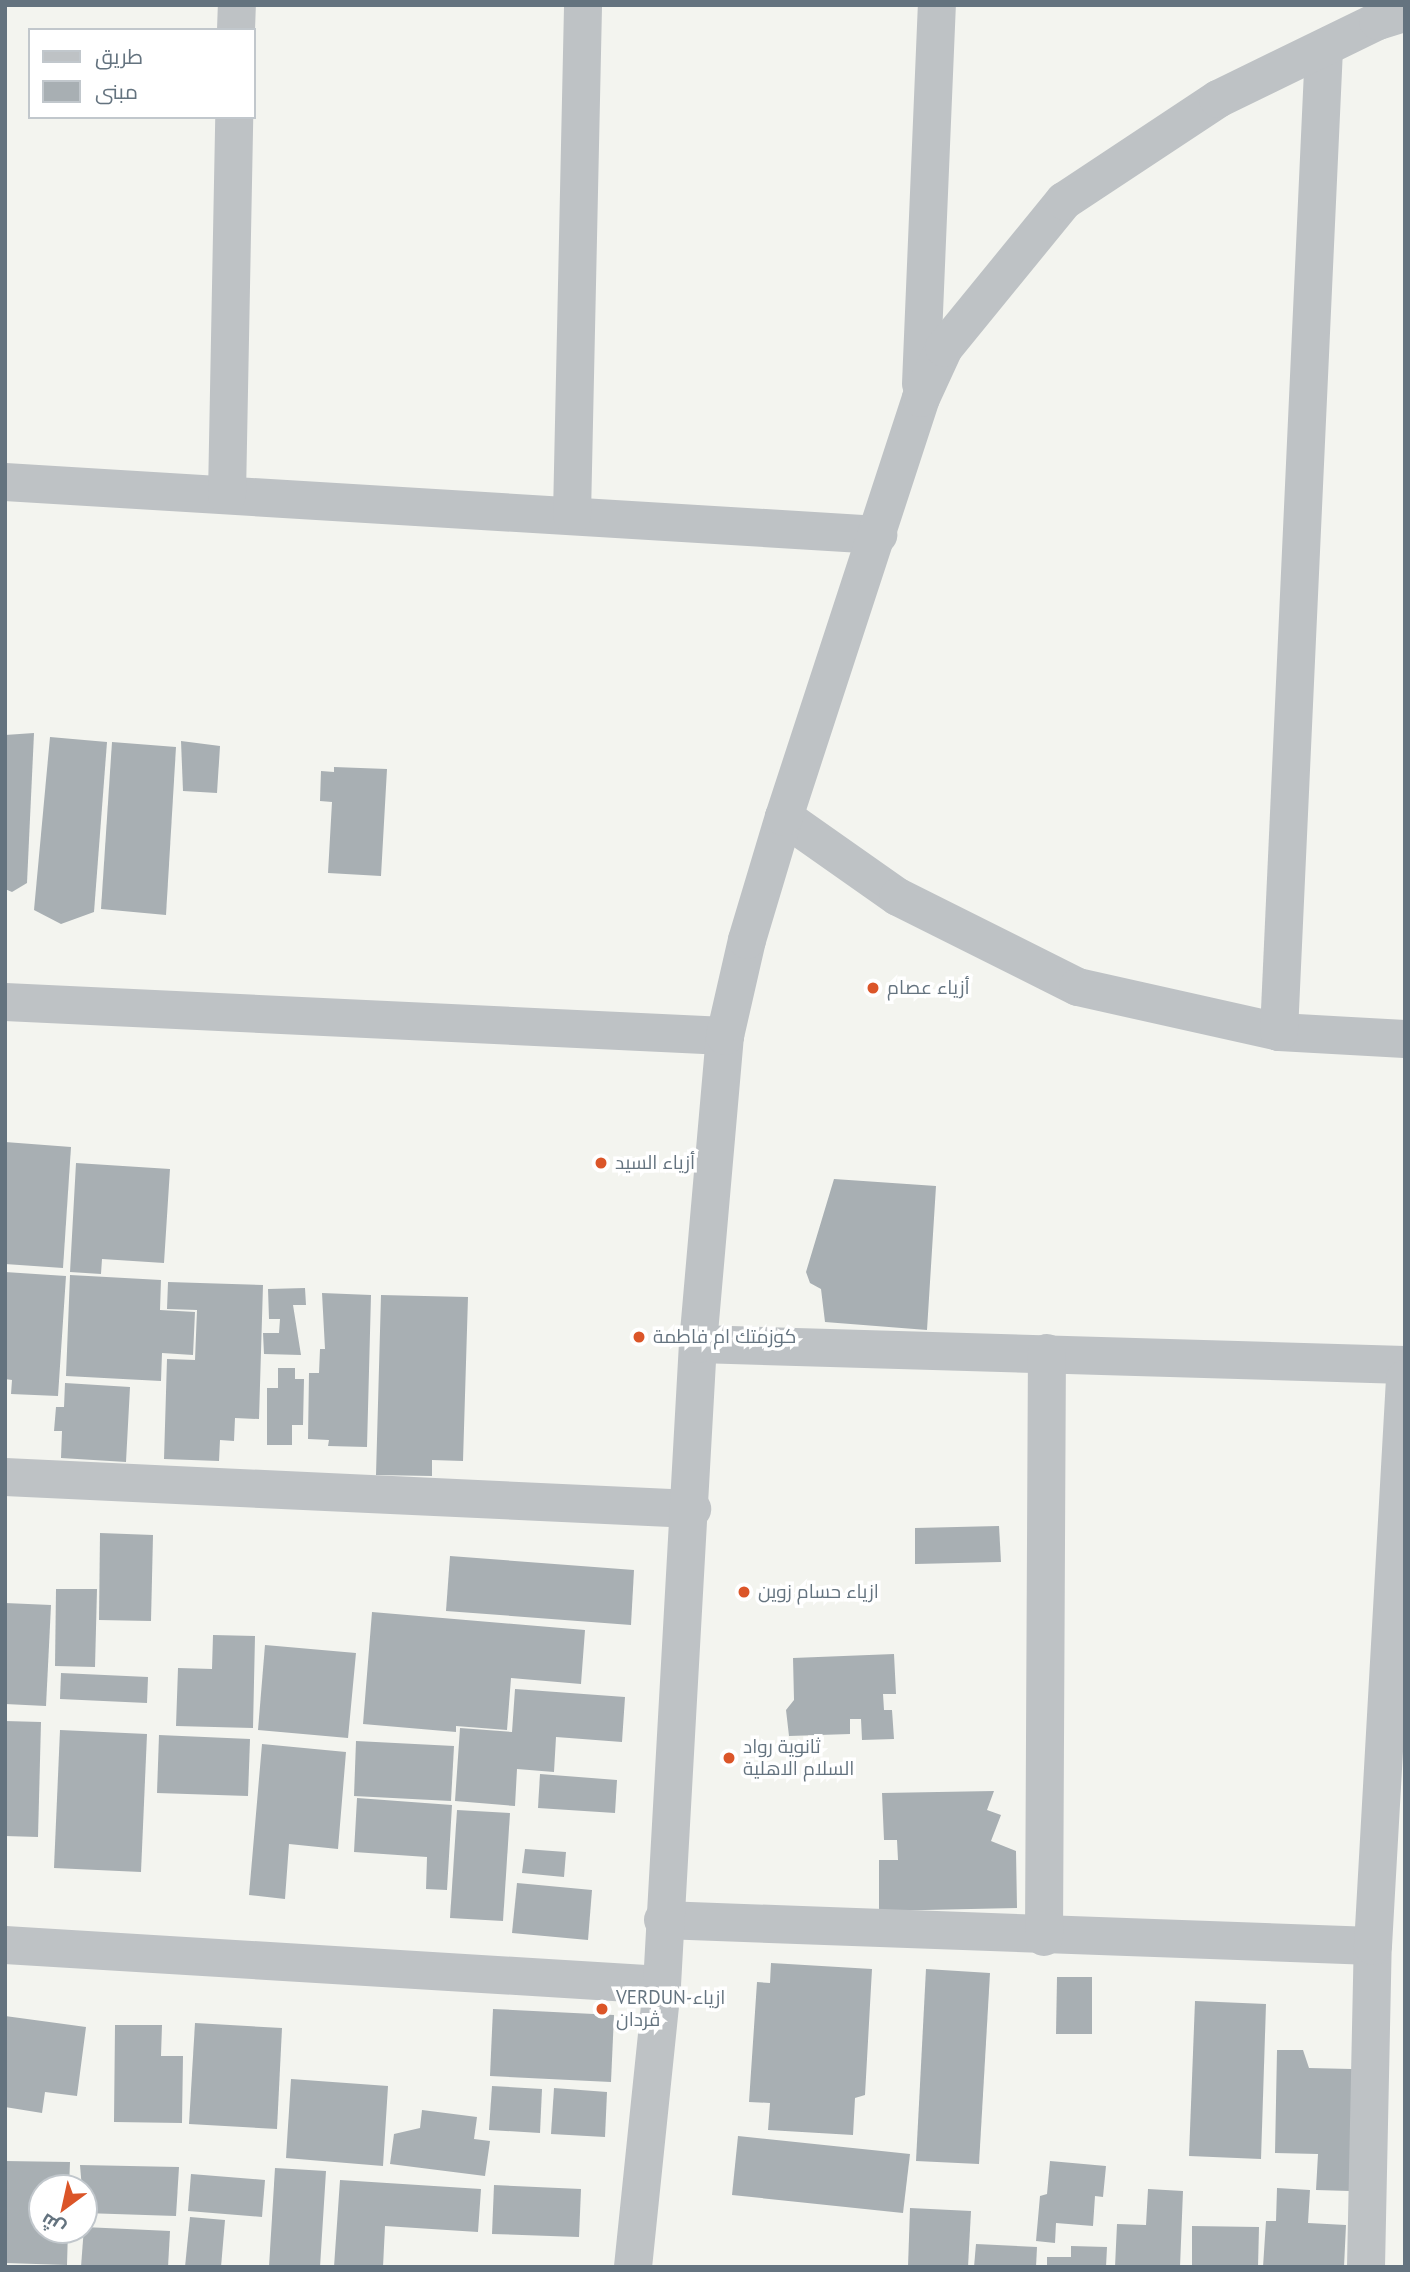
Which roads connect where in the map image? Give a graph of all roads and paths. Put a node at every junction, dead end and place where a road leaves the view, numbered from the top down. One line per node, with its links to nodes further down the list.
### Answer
1 (237, 5): 5 (street)
2 (583, 5): 11 (street)
3 (937, 5): 8 (street)
4 (1405, 13): 6 (street)
5 (236, 28)
6 (1324, 49): 8 (street); 15 (street)
7 (234, 119): 10 (street)
8 (921, 398): 12 (street)
9 (5, 482): 10 (street)
10 (227, 495): 11 (street)
11 (572, 515): 12 (street)
12 (878, 535): 13 (street)
13 (783, 817): 15 (street); 16 (street)
14 (5, 1002): 16 (street)
15 (1279, 1032): 17 (street)
16 (725, 1036): 18 (street)
17 (1405, 1039)
18 (698, 1344): 19 (street); 23 (street)
19 (1047, 1353): 20 (street); 26 (street)
20 (1405, 1365)
21 (1405, 1378): 24 (street)
22 (5, 1477): 23 (street)
23 (692, 1509): 25 (street)
24 (1397, 1663): 28 (street)
25 (663, 1920): 26 (street); 29 (street)
26 (1044, 1937): 28 (street)
27 (5, 1945): 29 (street)
28 (1373, 1946): 31 (street)
29 (662, 1985): 30 (street)
30 (633, 2267)
31 (1366, 2267)

